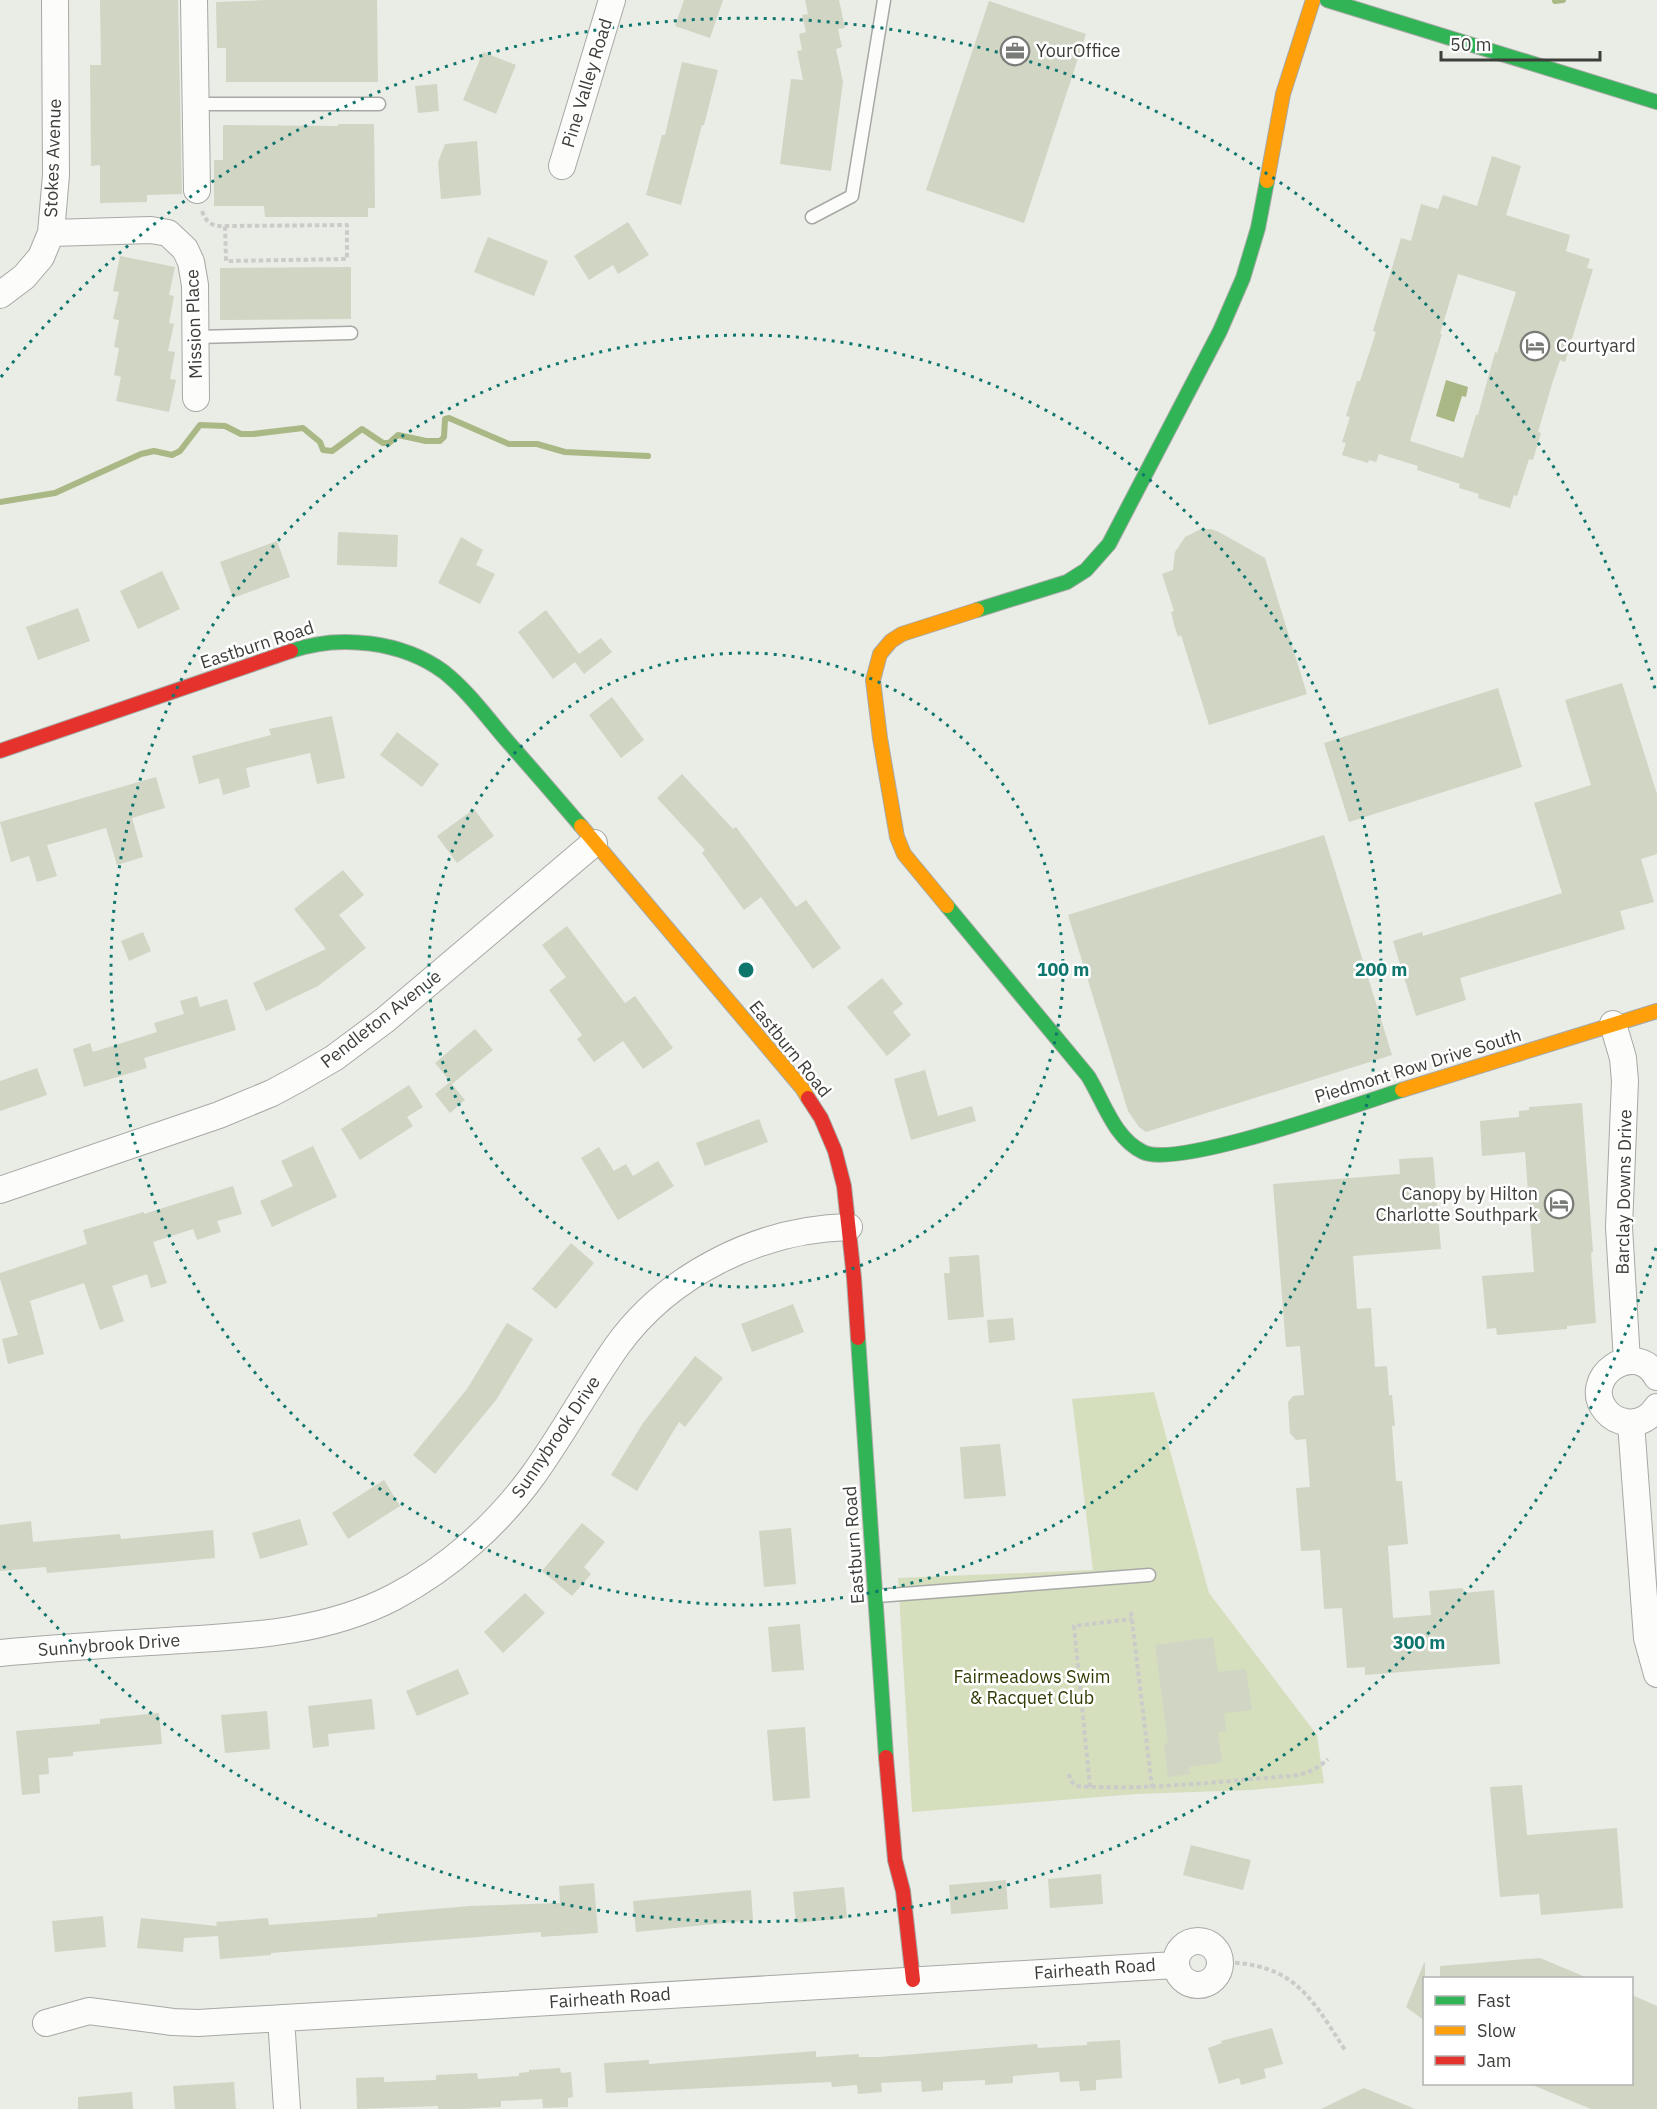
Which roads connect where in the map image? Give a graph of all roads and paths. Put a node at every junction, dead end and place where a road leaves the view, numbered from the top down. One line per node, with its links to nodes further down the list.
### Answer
1 (55, 0): 14 (street, Stokes Avenue)
2 (194, 0): 8 (street)
3 (612, 0): 10 (street, Pine Valley Road)
4 (884, 0): 12 (lane)
5 (1313, 0): 22 (street, Piedmont Row Drive South)
6 (1327, 0): 7 (street)
7 (1657, 102)
8 (196, 104): 9 (lane); 11 (street)
9 (379, 104)
10 (562, 166)
11 (199, 197): 13 (path)
12 (812, 217)
13 (225, 226): 13 (path)
14 (51, 233): 15 (street, Stokes Avenue); 17 (street, Mission Place)
15 (0, 295)
16 (351, 333): 17 (lane)
17 (196, 337): 18 (street, Mission Place)
18 (196, 398)
19 (0, 751): 20 (street, Eastburn Road)
20 (594, 843): 23 (street, Pendleton Avenue); 24 (street, Eastburn Road)
21 (1657, 1011): 22 (street, Piedmont Row Drive South)
22 (1613, 1024): 25 (street, Barclay Downs Drive)
23 (0, 1190)
24 (849, 1227): 30 (street, Eastburn Road); 33 (street, Sunnybrook Drive)
25 (1627, 1361): 26 (street); 28 (street)
26 (1657, 1377)
27 (1657, 1407): 28 (street)
28 (1631, 1423): 34 (street)
29 (1149, 1575): 30 (lane)
30 (876, 1596): 40 (street, Eastburn Road)
31 (1131, 1612): 32 (path)
32 (1132, 1619): 37 (path); 38 (path)
33 (0, 1653)
34 (1657, 1674)
35 (1328, 1759): 38 (path)
36 (1069, 1774): 37 (path)
37 (1090, 1787): 38 (path)
38 (1152, 1787)
39 (1220, 1962): 40 (street, Fairheath Road); 43 (path)
40 (913, 1980): 41 (street, Fairheath Road)
41 (281, 2018): 42 (street, Fairheath Road); 44 (street)
42 (46, 2023)
43 (1345, 2050)
44 (287, 2109)

